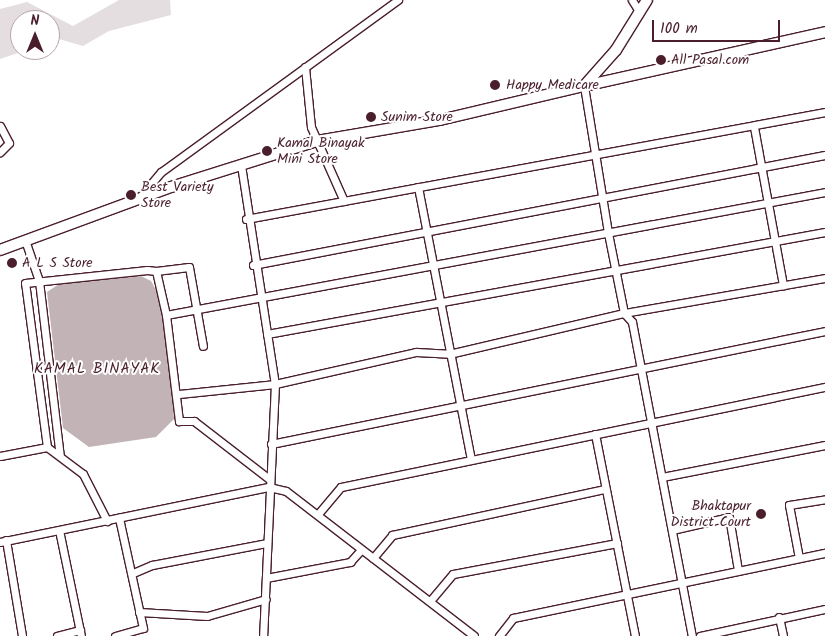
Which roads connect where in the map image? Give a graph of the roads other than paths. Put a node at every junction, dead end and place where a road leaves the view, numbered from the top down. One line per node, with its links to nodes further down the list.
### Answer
1 (398, 0): 6 (street)
2 (632, 0): 4 (street)
3 (647, 0): 4 (main road)
4 (638, 11): 7 (main road)
5 (825, 32): 7 (main road)
6 (305, 67): 11 (street); 19 (street)
7 (584, 86): 11 (main road); 14 (street)
8 (825, 112): 10 (street)
9 (0, 126): 12 (street)
10 (754, 127): 14 (street); 16 (street)
11 (317, 141): 15 (main road); 21 (street)
12 (0, 152)
13 (825, 155): 16 (street)
14 (595, 157): 17 (street); 20 (street)
15 (241, 165): 19 (main road); 23 (street)
16 (762, 166): 20 (street); 22 (street)
17 (418, 187): 21 (street); 24 (street)
18 (825, 192): 22 (street)
19 (139, 198): 27 (main road)
20 (602, 199): 24 (street); 26 (street)
21 (344, 200): 23 (street)
22 (767, 202): 26 (street); 28 (street)
23 (246, 219): 30 (street)
24 (426, 230): 30 (street); 31 (street)
25 (825, 232): 28 (street)
26 (608, 233): 31 (street); 32 (street)
27 (25, 240): 29 (main road); 35 (street)
28 (774, 241): 32 (street); 36 (street)
29 (0, 250)
30 (253, 264): 37 (street)
31 (432, 264): 37 (street); 38 (street)
32 (616, 268): 38 (street); 40 (street)
33 (156, 271): 35 (street); 39 (street); 41 (street)
34 (825, 278): 36 (street)
35 (39, 281): 55 (street); 57 (street)
36 (783, 285): 40 (street)
37 (260, 300): 39 (street); 43 (street)
38 (439, 302): 43 (street); 45 (street)
39 (196, 310): 41 (street); 44 (street)
40 (624, 313): 45 (street); 46 (street)
41 (166, 315): 49 (street)
42 (825, 331): 46 (street)
43 (267, 334): 47 (street)
44 (203, 346)
45 (449, 354): 47 (street); 50 (street)
46 (641, 368): 50 (street); 51 (street)
47 (275, 384): 49 (street); 53 (street)
48 (825, 387): 51 (street)
49 (179, 394): 60 (street)
50 (459, 405): 53 (street); 58 (street)
51 (652, 425): 52 (street); 59 (street)
52 (595, 434): 58 (street); 61 (street)
53 (270, 444): 60 (street)
54 (825, 445): 59 (street)
55 (47, 447): 56 (street); 57 (street)
56 (0, 456)
57 (60, 456): 65 (street)
58 (471, 460): 63 (street)
59 (662, 477): 67 (street)
60 (269, 483): 63 (street); 64 (street); 69 (street)
61 (605, 489): 70 (street); 73 (street)
62 (825, 499): 74 (street)
63 (318, 514): 71 (street)
64 (119, 518): 65 (street); 76 (street)
65 (107, 521): 66 (street)
66 (59, 530): 68 (street); 85 (street)
67 (672, 530): 75 (street); 78 (street)
68 (3, 541): 86 (street)
69 (266, 543): 76 (street); 77 (street)
70 (617, 544): 79 (street); 81 (street)
71 (360, 551): 73 (street); 77 (street)
72 (825, 553): 74 (street)
73 (373, 558): 81 (street)
74 (799, 558): 75 (street)
75 (738, 570): 78 (street)
76 (133, 573): 83 (street)
77 (266, 578): 80 (street)
78 (682, 582): 79 (street); 93 (street)
79 (626, 594): 91 (street); 92 (street)
80 (266, 599): 83 (street); 89 (street)
81 (430, 601): 90 (street)
82 (825, 609): 84 (street)
83 (139, 612): 88 (street)
84 (779, 617): 94 (street); 95 (street)
85 (80, 633): 87 (street)
86 (22, 636)
87 (56, 636)
88 (115, 636)
89 (263, 636)
90 (474, 636)
91 (499, 636)
92 (635, 636)
93 (692, 636)
94 (700, 636)
95 (783, 636)

